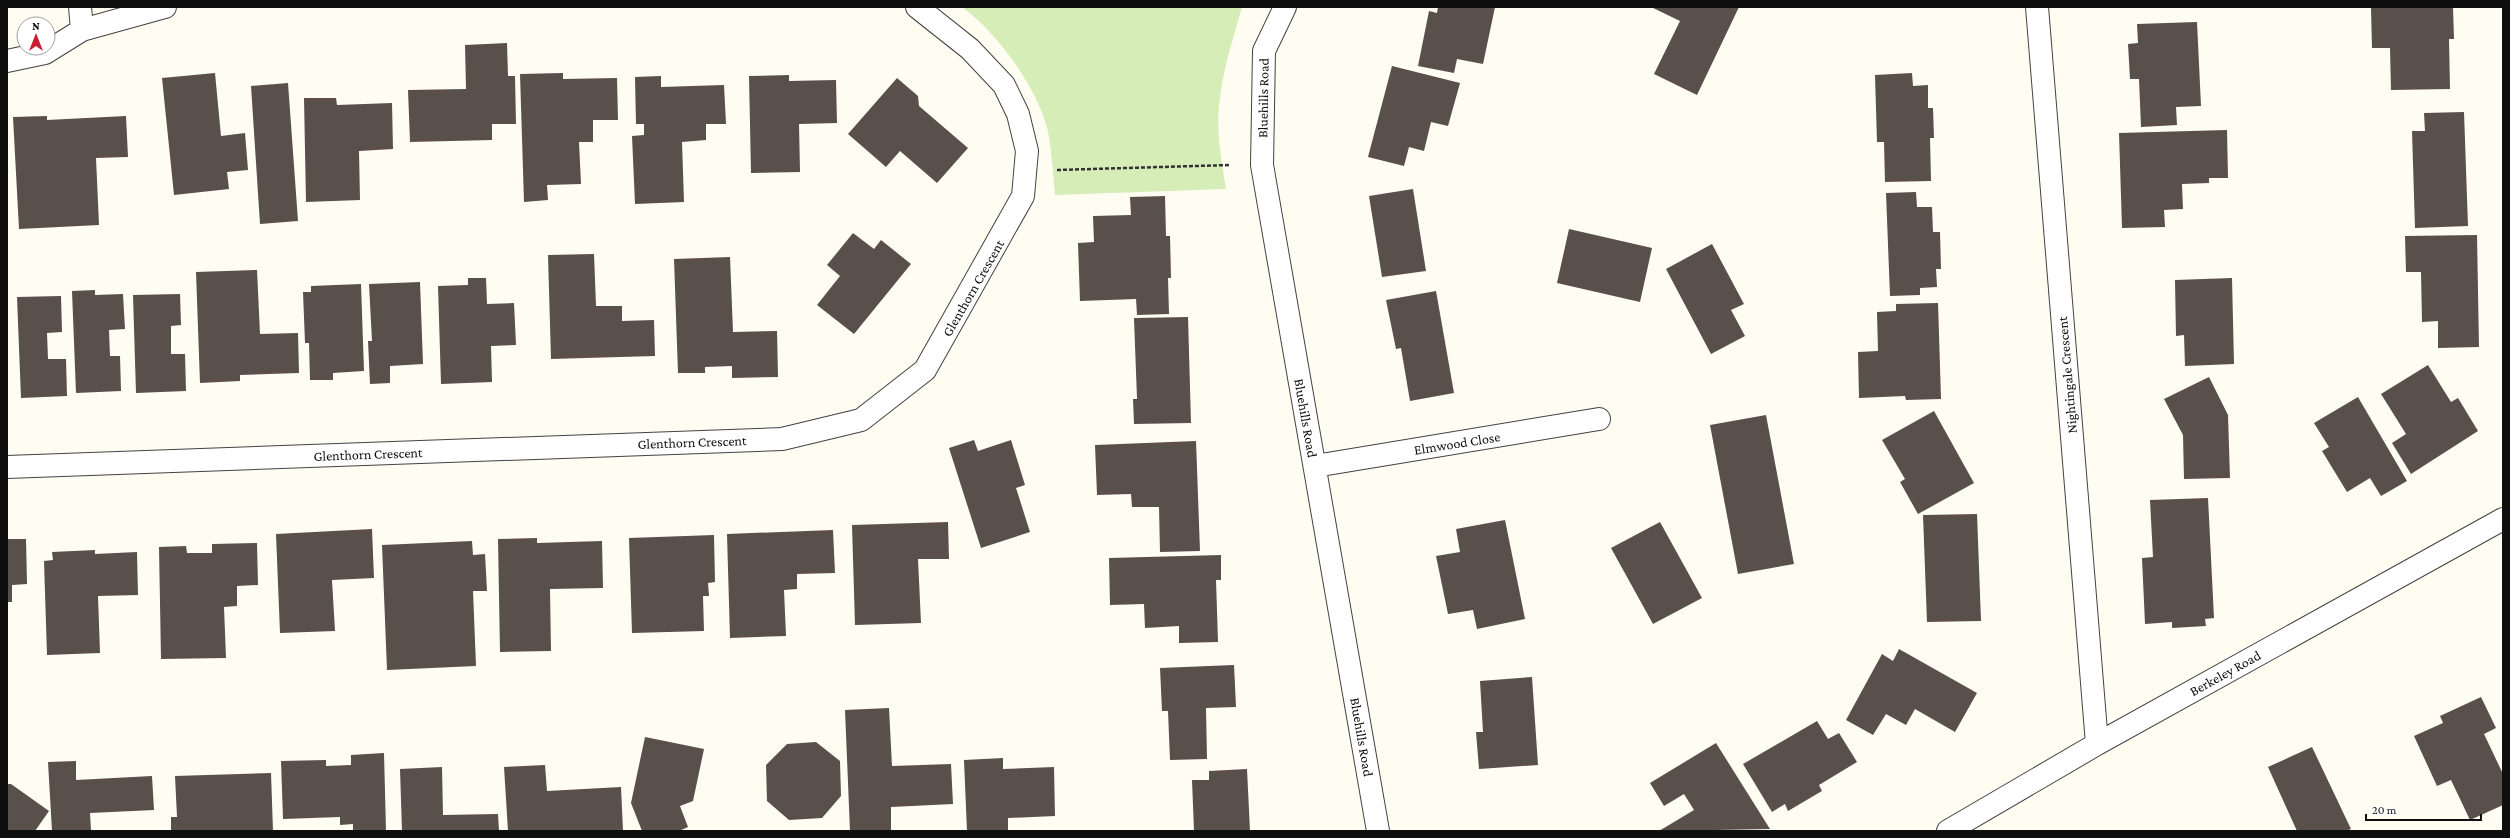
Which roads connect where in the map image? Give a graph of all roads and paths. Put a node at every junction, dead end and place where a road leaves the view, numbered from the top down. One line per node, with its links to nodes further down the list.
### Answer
1 (80, 7): 6 (street)
2 (165, 7): 6 (street)
3 (918, 7): 9 (street, Glenthorn Crescent)
4 (1285, 7): 8 (street, Bluehills Road)
5 (2037, 7): 14 (street, Nightingale Crescent)
6 (82, 30): 7 (street)
7 (7, 61)
8 (1262, 165): 9 (path); 11 (street, Bluehills Road)
9 (1026, 171): 12 (street, Glenthorn Crescent)
10 (1599, 419): 11 (street, Elmwood Close)
11 (1315, 466): 15 (street, Bluehills Road)
12 (7, 467)
13 (2503, 519): 14 (street, Berkeley Road)
14 (2097, 744): 16 (street, Berkeley Road)
15 (1378, 831)
16 (1948, 831)

